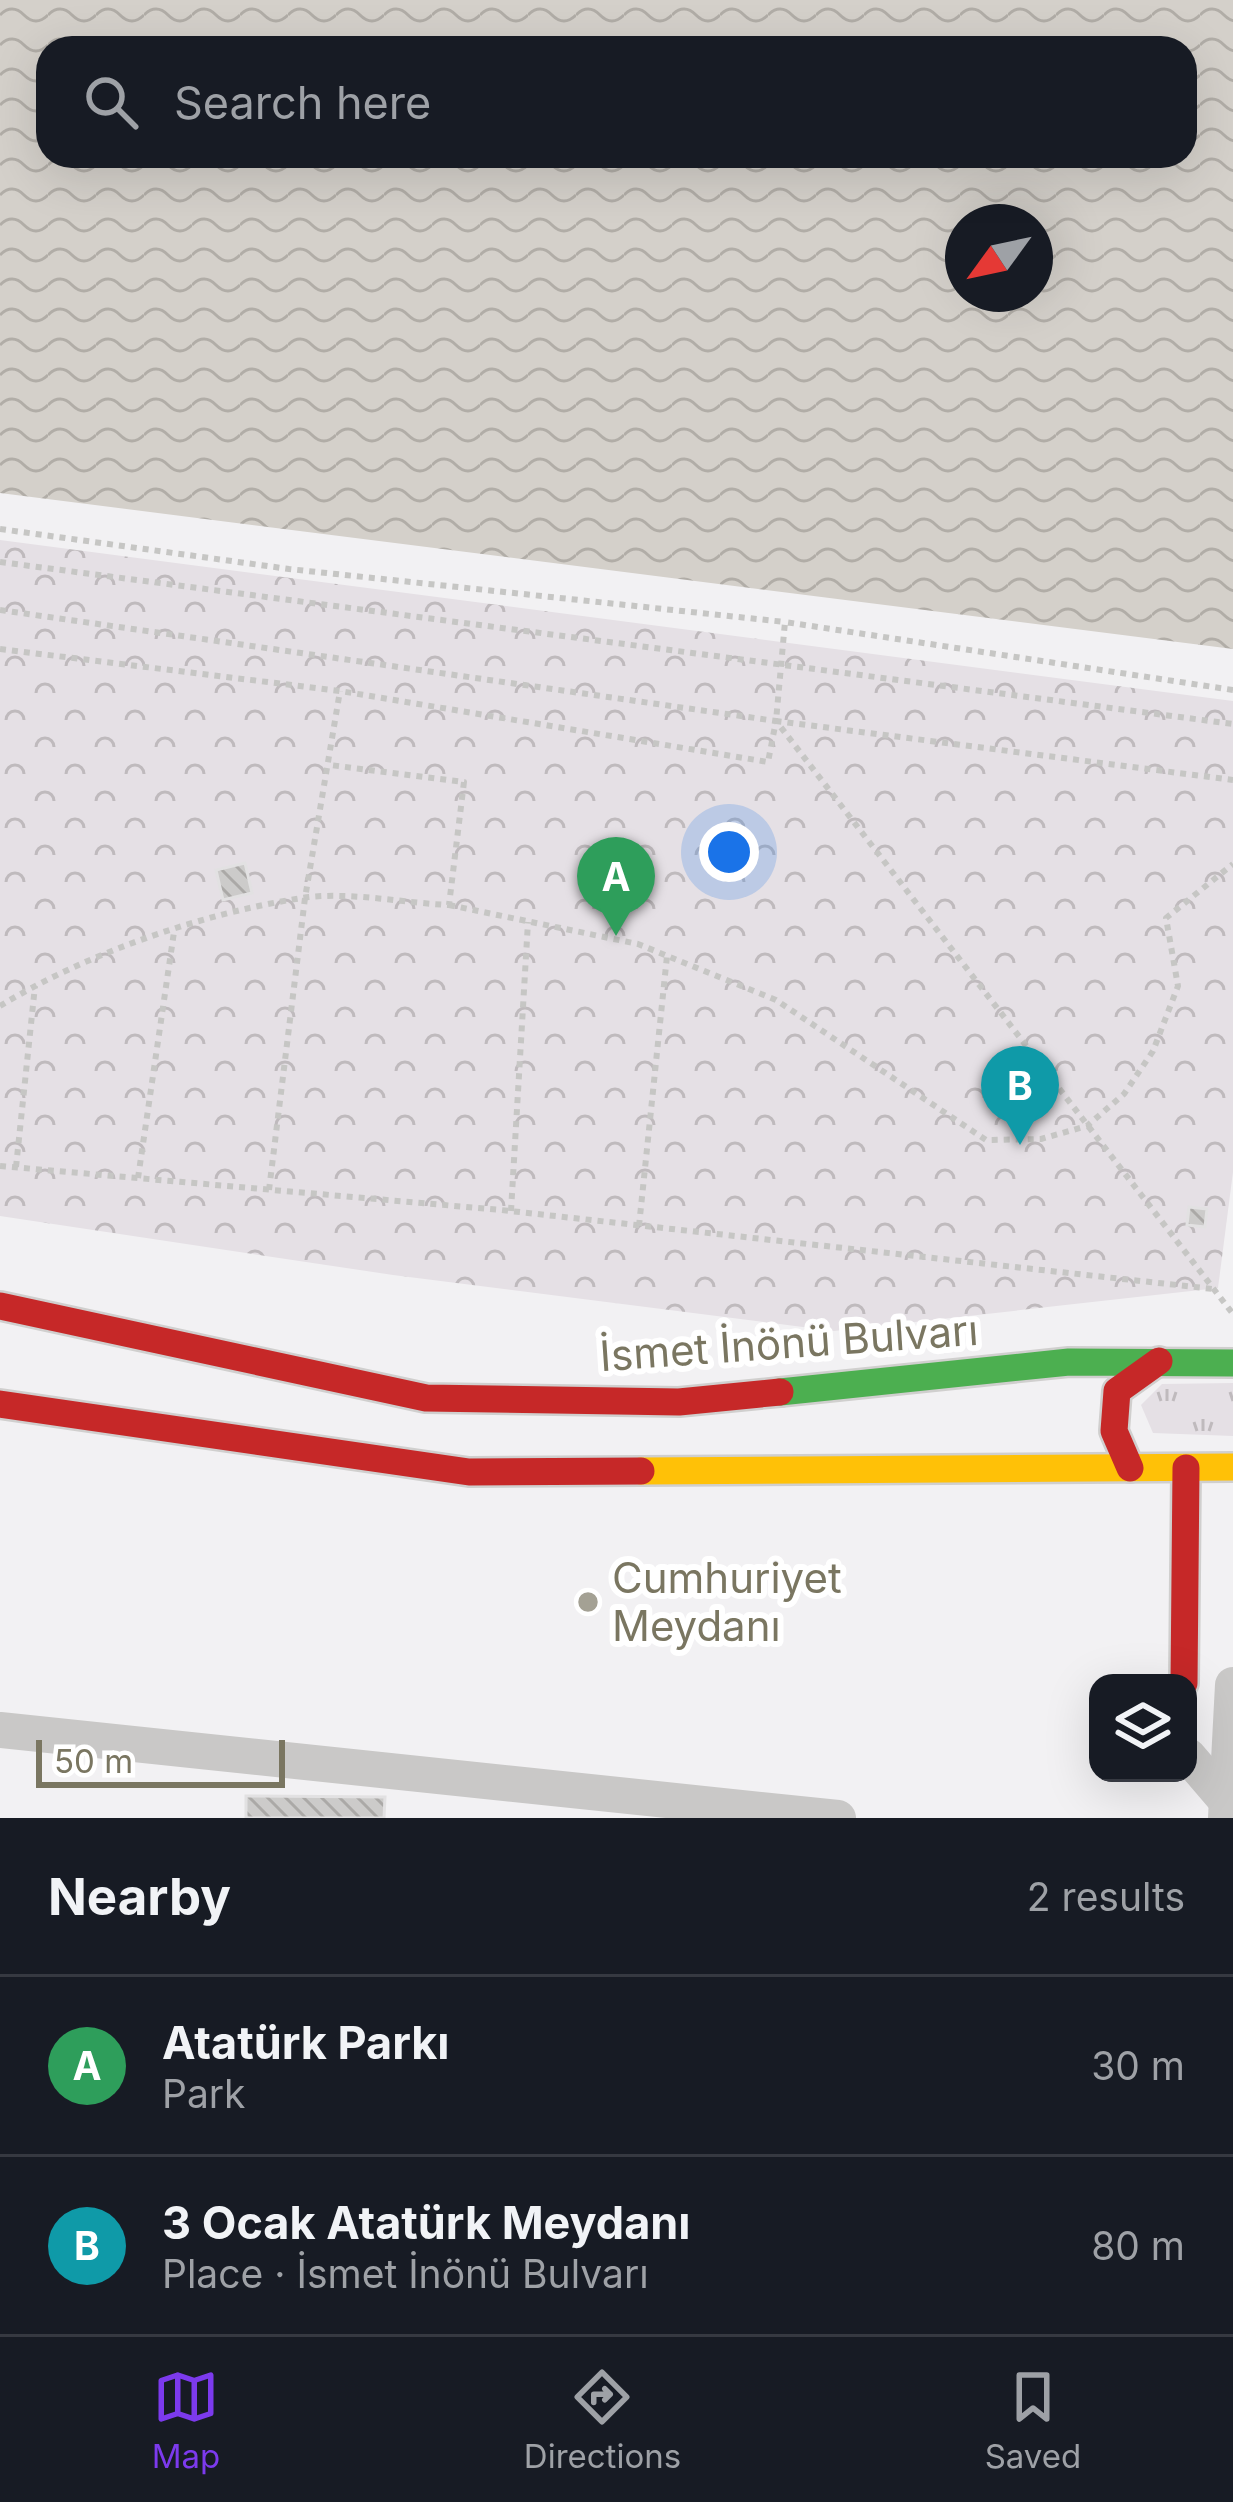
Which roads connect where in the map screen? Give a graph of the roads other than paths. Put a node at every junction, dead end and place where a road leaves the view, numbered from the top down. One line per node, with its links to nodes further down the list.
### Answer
1 (0, 1306): 2 (main road, İsmet İnönü Bulvarı)
2 (1160, 1361): 3 (main road, İsmet İnönü Bulvarı); 6 (main road)
3 (1233, 1363)
4 (0, 1404): 6 (main road)
5 (1233, 1467): 7 (main road)
6 (1130, 1468): 7 (main road)
7 (1186, 1468): 8 (main road)
8 (1184, 1674)
9 (1233, 1685): 12 (street)
10 (0, 1730): 13 (street)
11 (1197, 1768): 12 (street)
12 (1230, 1810)
13 (838, 1818)

